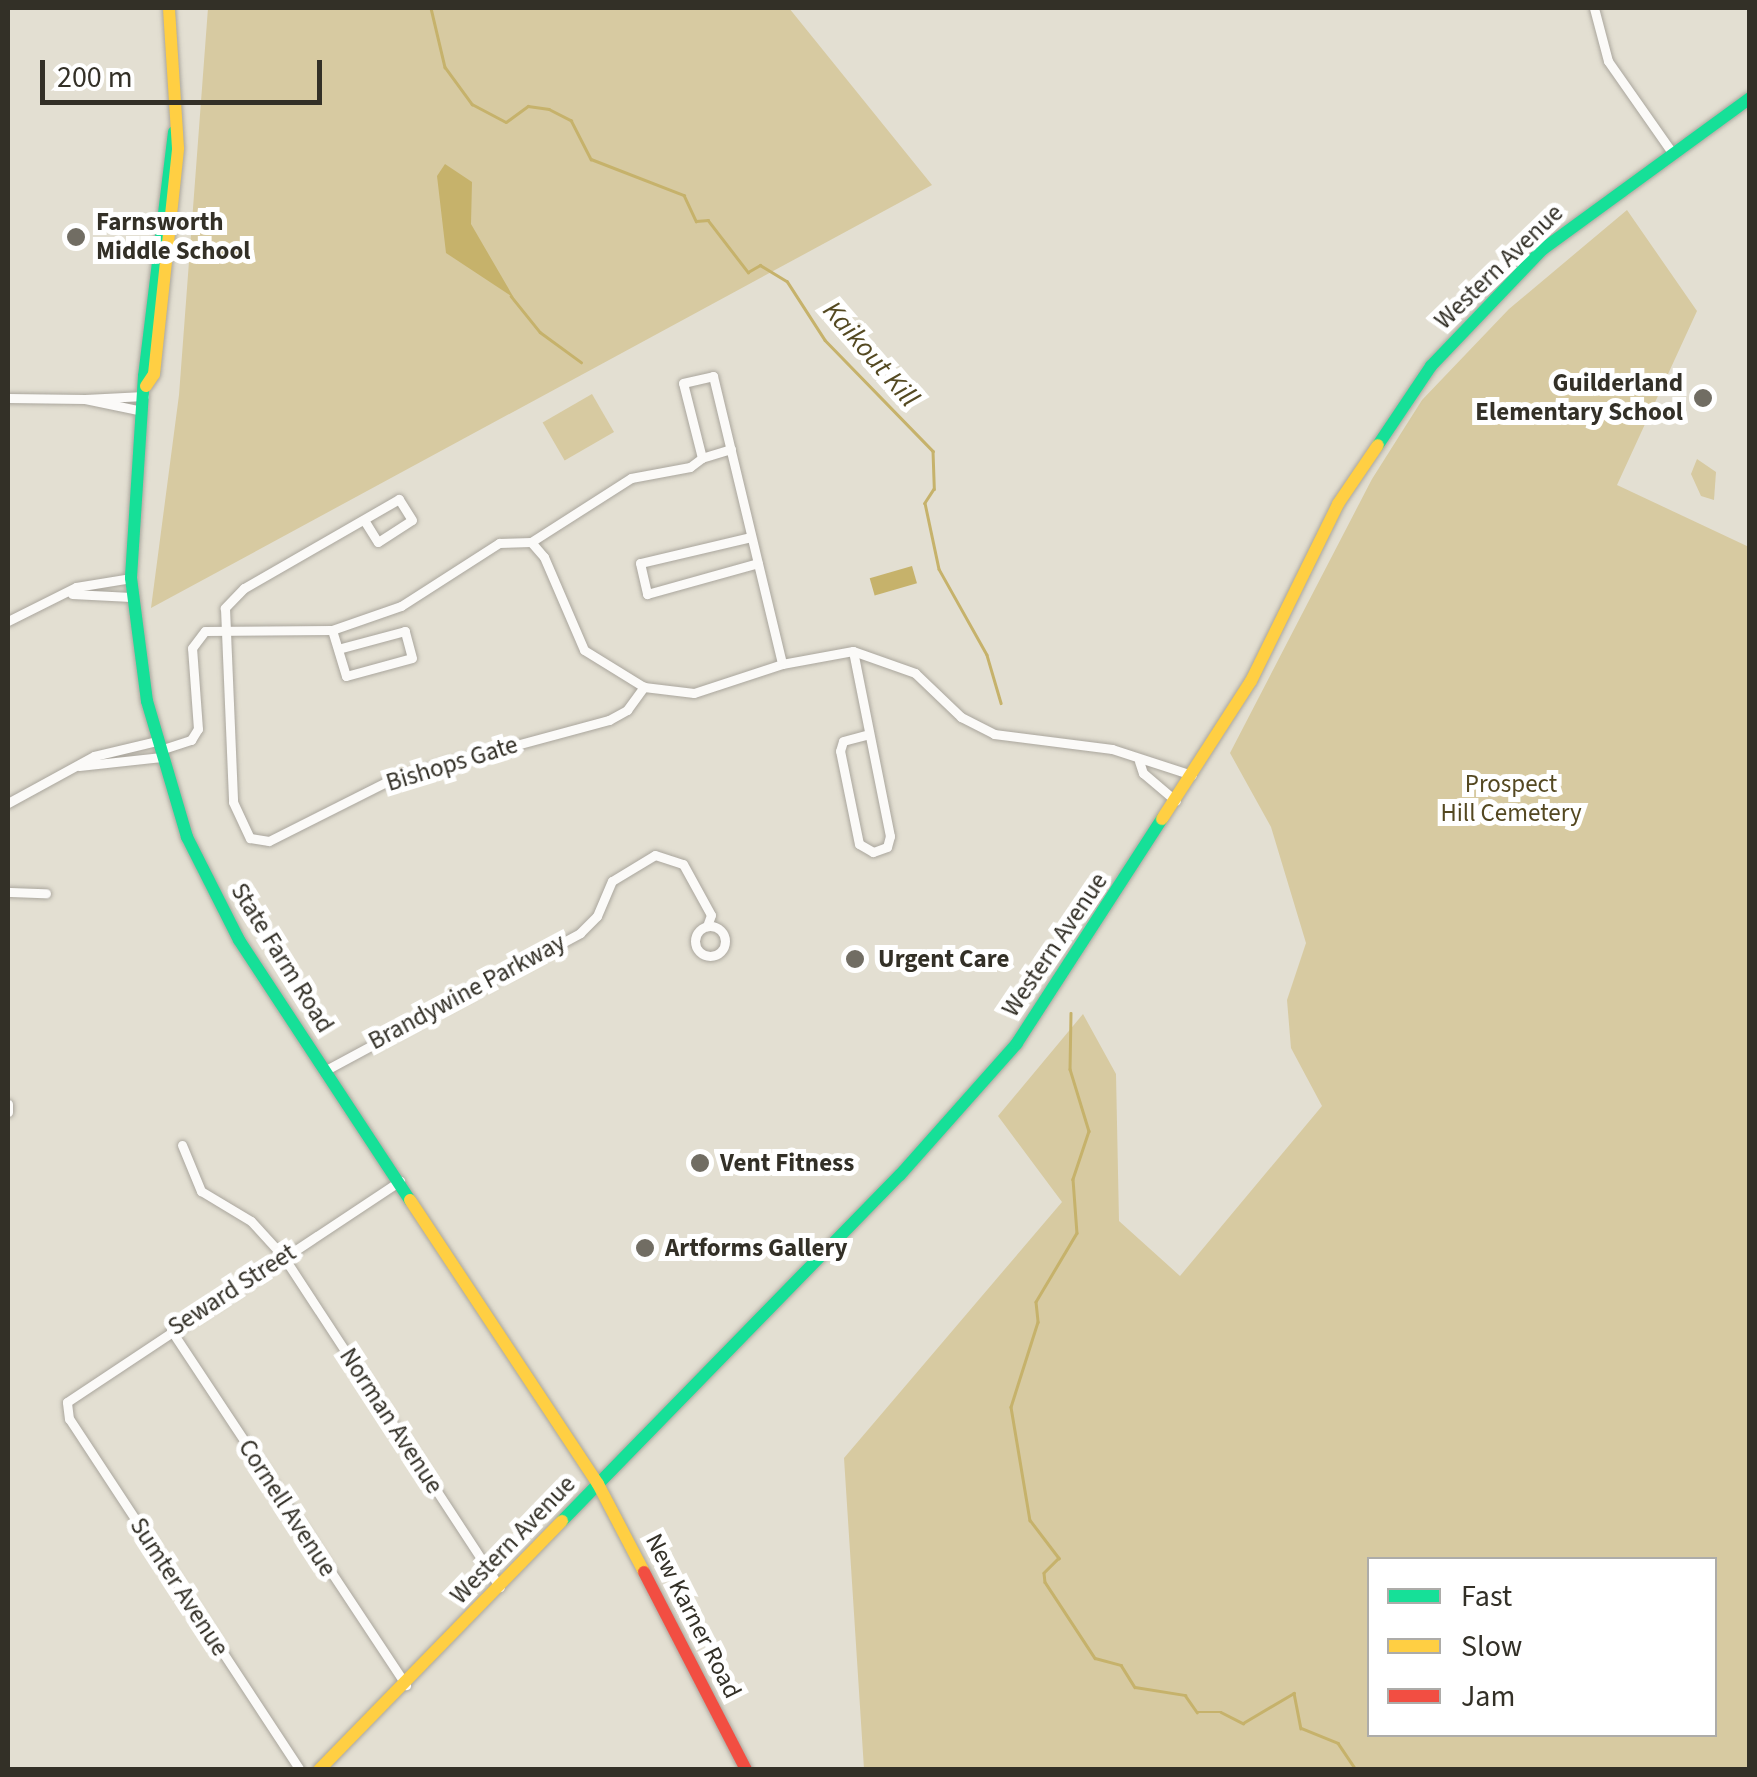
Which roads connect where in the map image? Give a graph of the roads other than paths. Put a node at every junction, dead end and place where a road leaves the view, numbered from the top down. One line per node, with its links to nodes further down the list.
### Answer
1 (168, 8): 6 (main road, State Farm Road)
2 (1594, 8): 4 (street)
3 (1750, 98): 4 (main road, Western Avenue)
4 (1672, 151): 27 (main road, Western Avenue)
5 (8, 398): 6 (street)
6 (144, 398): 13 (main road, State Farm Road)
7 (730, 449): 8 (street); 8 (street); 10 (street)
8 (702, 458): 11 (street)
9 (364, 520): 9 (street); 17 (street)
10 (752, 537): 12 (street); 12 (street)
11 (531, 542): 18 (street); 22 (street)
12 (758, 563): 21 (street)
13 (130, 578): 14 (street); 15 (main road, State Farm Road)
14 (72, 594): 15 (street); 16 (street)
15 (132, 598): 24 (main road, State Farm Road)
16 (8, 621)
17 (224, 630): 18 (street); 22 (street, Bishops Gate); 24 (street)
18 (332, 630): 19 (street)
19 (338, 649): 19 (street)
20 (853, 650): 21 (street); 23 (street); 25 (street)
21 (782, 664): 22 (street)
22 (644, 687)
23 (866, 735): 23 (street)
24 (160, 749): 26 (street); 26 (street); 33 (main road, State Farm Road)
25 (1139, 761): 27 (street); 28 (street)
26 (77, 766): 29 (street)
27 (1192, 775): 28 (main road, Western Avenue)
28 (1176, 800): 41 (main road, Western Avenue)
29 (8, 803)
30 (8, 892): 31 (street)
31 (46, 892)
32 (707, 926): 33 (street, Brandywine Parkway)
33 (326, 1070): 37 (main road, State Farm Road)
34 (8, 1104): 35 (street)
35 (8, 1112)
36 (182, 1145): 38 (street, Norman Avenue)
37 (400, 1181): 38 (street, Seward Street); 41 (main road, State Farm Road)
38 (283, 1256): 39 (street, Seward Street); 42 (street, Norman Avenue)
39 (171, 1330): 40 (street, Seward Street); 43 (street, Cornell Avenue)
40 (67, 1402): 44 (street, Sumter Avenue)
41 (598, 1484): 42 (main road, Western Avenue); 46 (main road, New Karner Road)
42 (500, 1588): 43 (main road, Western Avenue)
43 (406, 1685): 45 (main road, Western Avenue)
44 (300, 1770)
45 (319, 1770)
46 (746, 1770)

